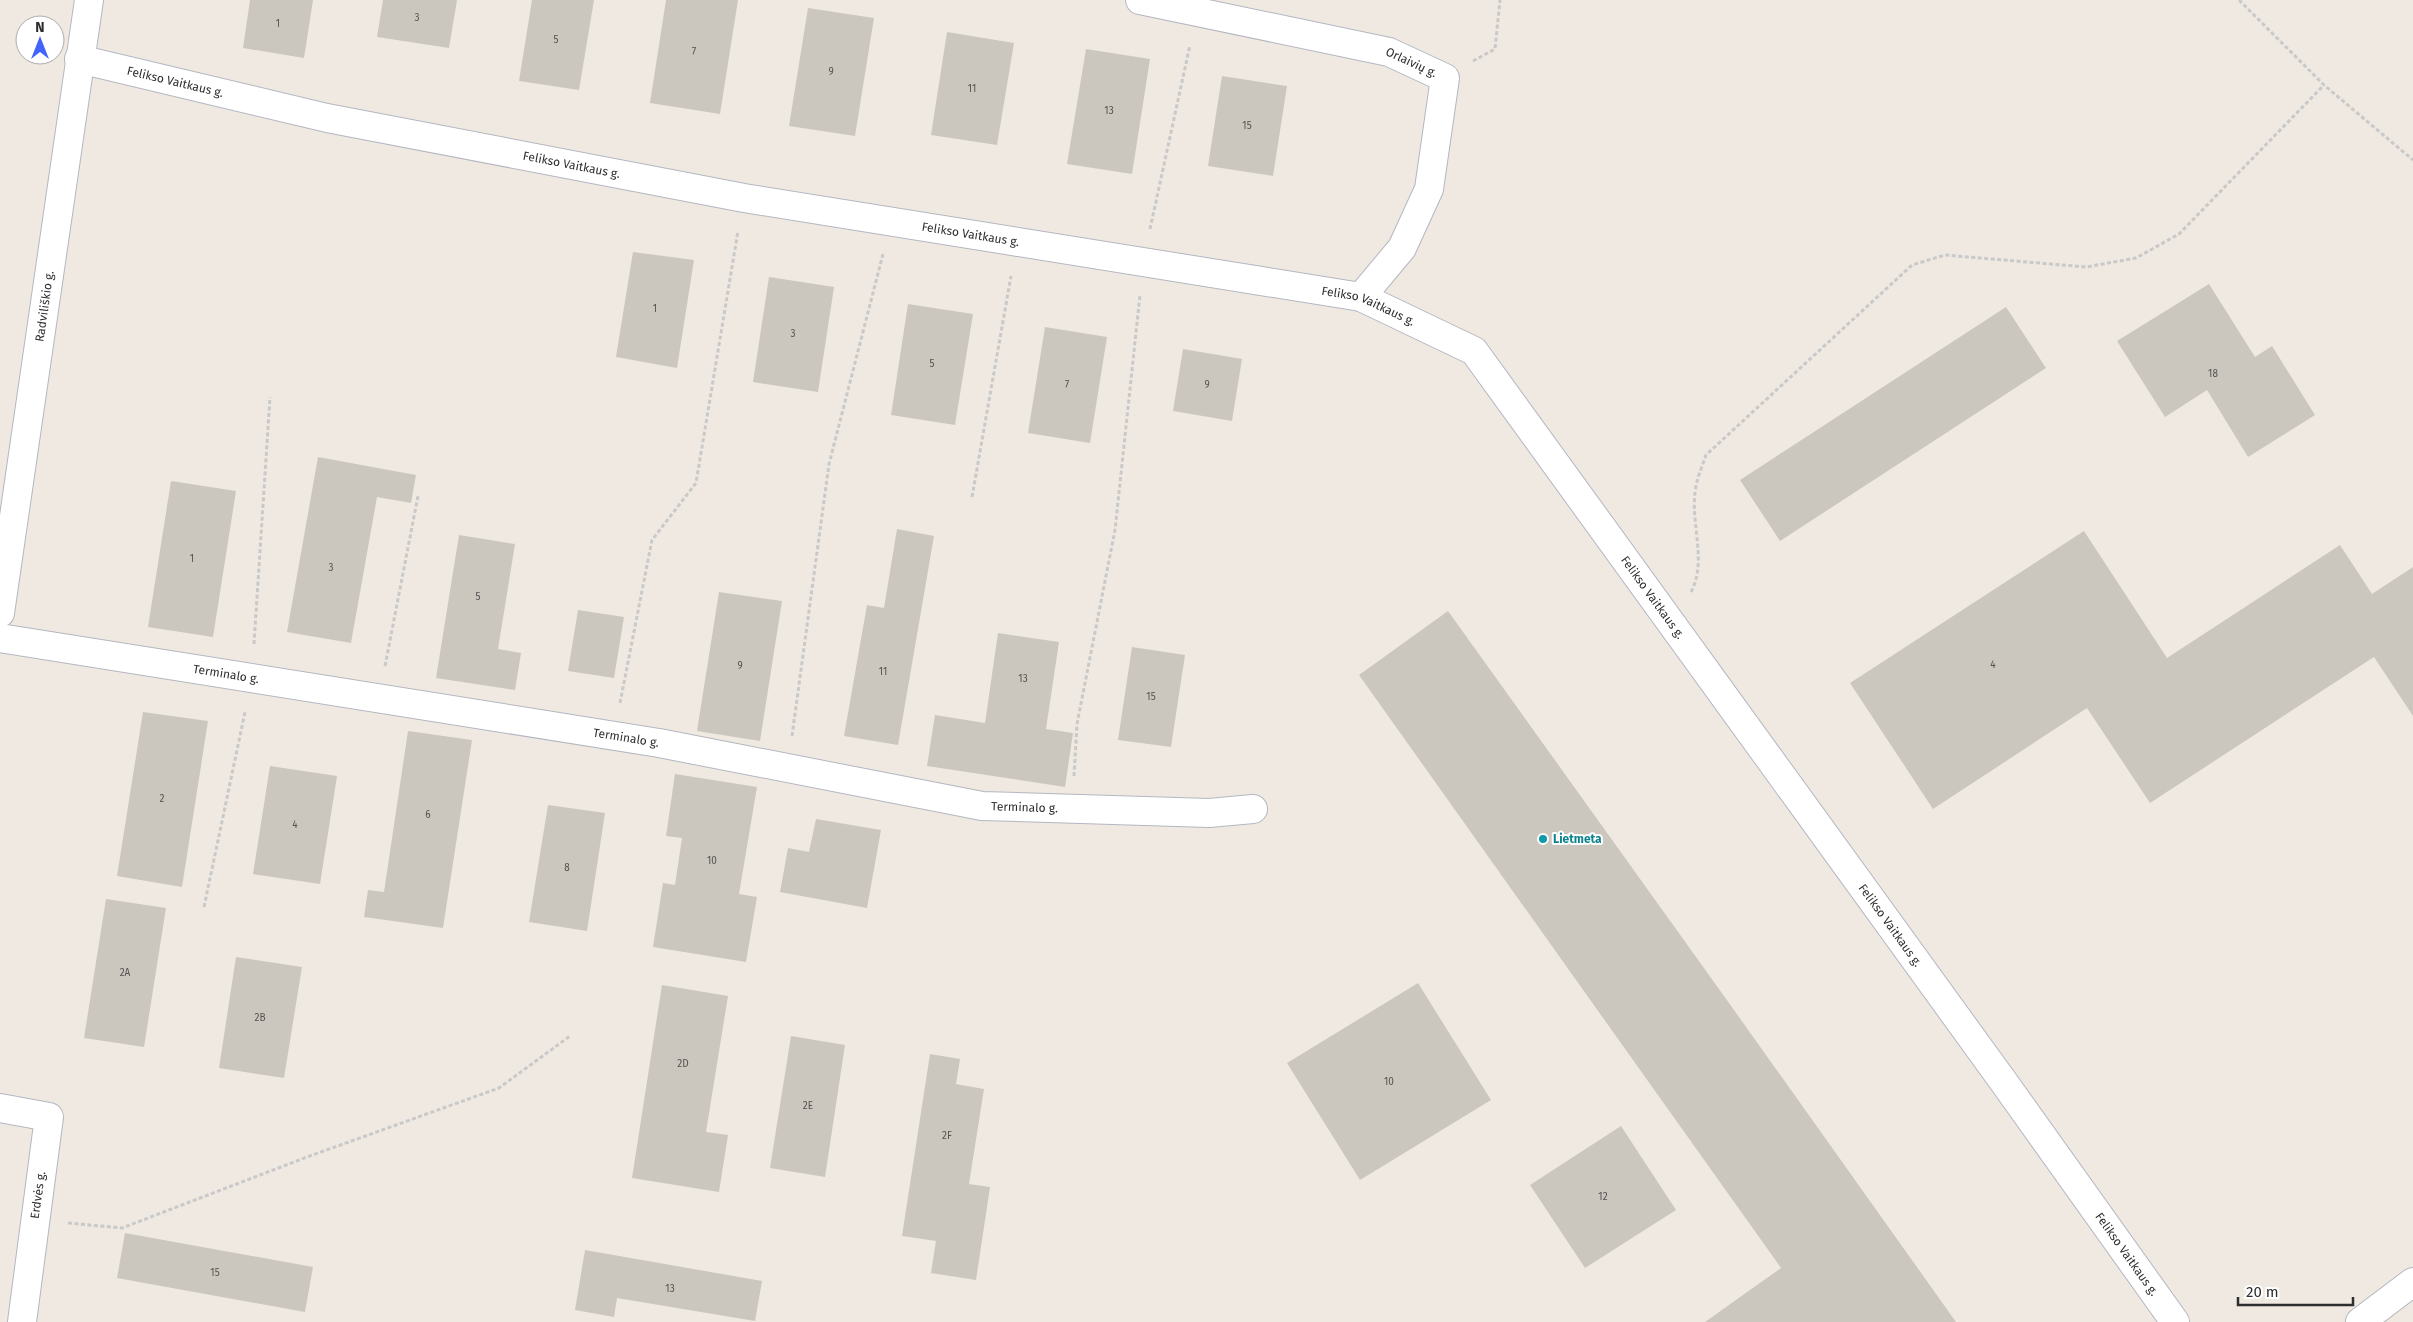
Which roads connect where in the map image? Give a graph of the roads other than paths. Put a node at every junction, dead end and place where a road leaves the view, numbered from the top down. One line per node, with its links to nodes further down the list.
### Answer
1 (89, 0): 3 (street, Radviliškio g.)
2 (1140, 0): 4 (street, Orlaivių g.)
3 (79, 59): 4 (street, Felikso Vaitkaus g.); 5 (street, Radviliškio g.)
4 (1361, 297): 11 (street, Felikso Vaitkaus g.)
5 (0, 613)
6 (0, 638): 7 (street, Terminalo g.)
7 (1253, 809)
8 (0, 1108): 10 (street, Erdvės g.)
9 (2413, 1282): 12 (street)
10 (22, 1322)
11 (2175, 1322)
12 (2360, 1322)

